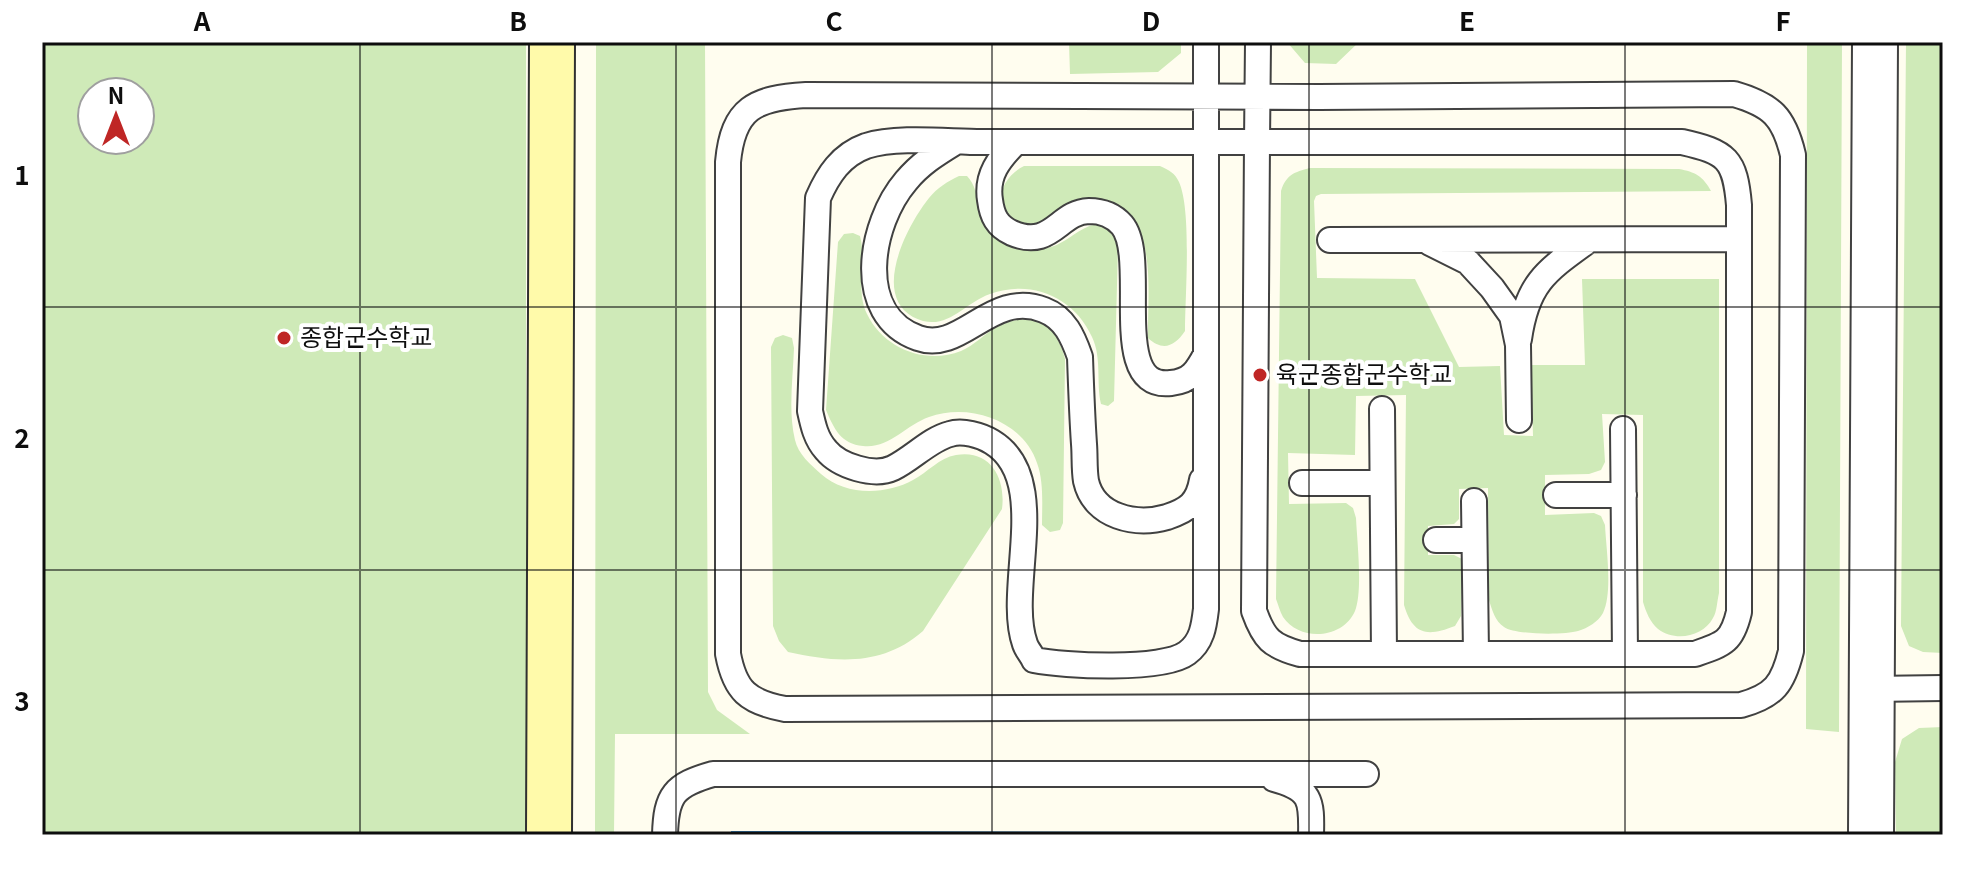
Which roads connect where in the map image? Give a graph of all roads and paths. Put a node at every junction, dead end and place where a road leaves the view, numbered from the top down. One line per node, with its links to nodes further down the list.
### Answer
1 (552, 42): 35 (street)
2 (1206, 42): 5 (lane)
3 (1258, 42): 6 (lane)
4 (1875, 42): 32 (street)
5 (1206, 95): 6 (lane); 6 (lane); 9 (lane)
6 (1258, 96): 10 (lane)
7 (956, 142): 8 (lane); 20 (lane); 20 (lane)
8 (1016, 142): 9 (lane); 16 (lane)
9 (1206, 142): 10 (lane); 16 (lane)
10 (1257, 142): 11 (lane); 28 (lane)
11 (1739, 239): 14 (lane); 30 (lane)
12 (1330, 240): 13 (lane)
13 (1424, 240): 14 (lane); 15 (lane)
14 (1589, 240): 15 (lane)
15 (1518, 345): 18 (lane)
16 (1206, 354): 20 (lane)
17 (1382, 409): 22 (lane)
18 (1519, 420)
19 (1623, 429): 24 (lane)
20 (1206, 454)
21 (1302, 483): 22 (lane)
22 (1382, 483): 28 (lane)
23 (1556, 495): 24 (lane)
24 (1624, 495): 30 (lane)
25 (1474, 501): 27 (lane)
26 (1436, 540): 27 (lane)
27 (1474, 540): 29 (lane)
28 (1384, 654): 29 (lane)
29 (1476, 654): 30 (lane)
30 (1625, 654)
31 (1943, 688): 32 (lane)
32 (1871, 689): 38 (street)
33 (1256, 774): 34 (lane); 36 (lane); 37 (lane)
34 (1366, 774)
35 (549, 835)
36 (665, 835)
37 (1311, 835)
38 (1871, 835)

